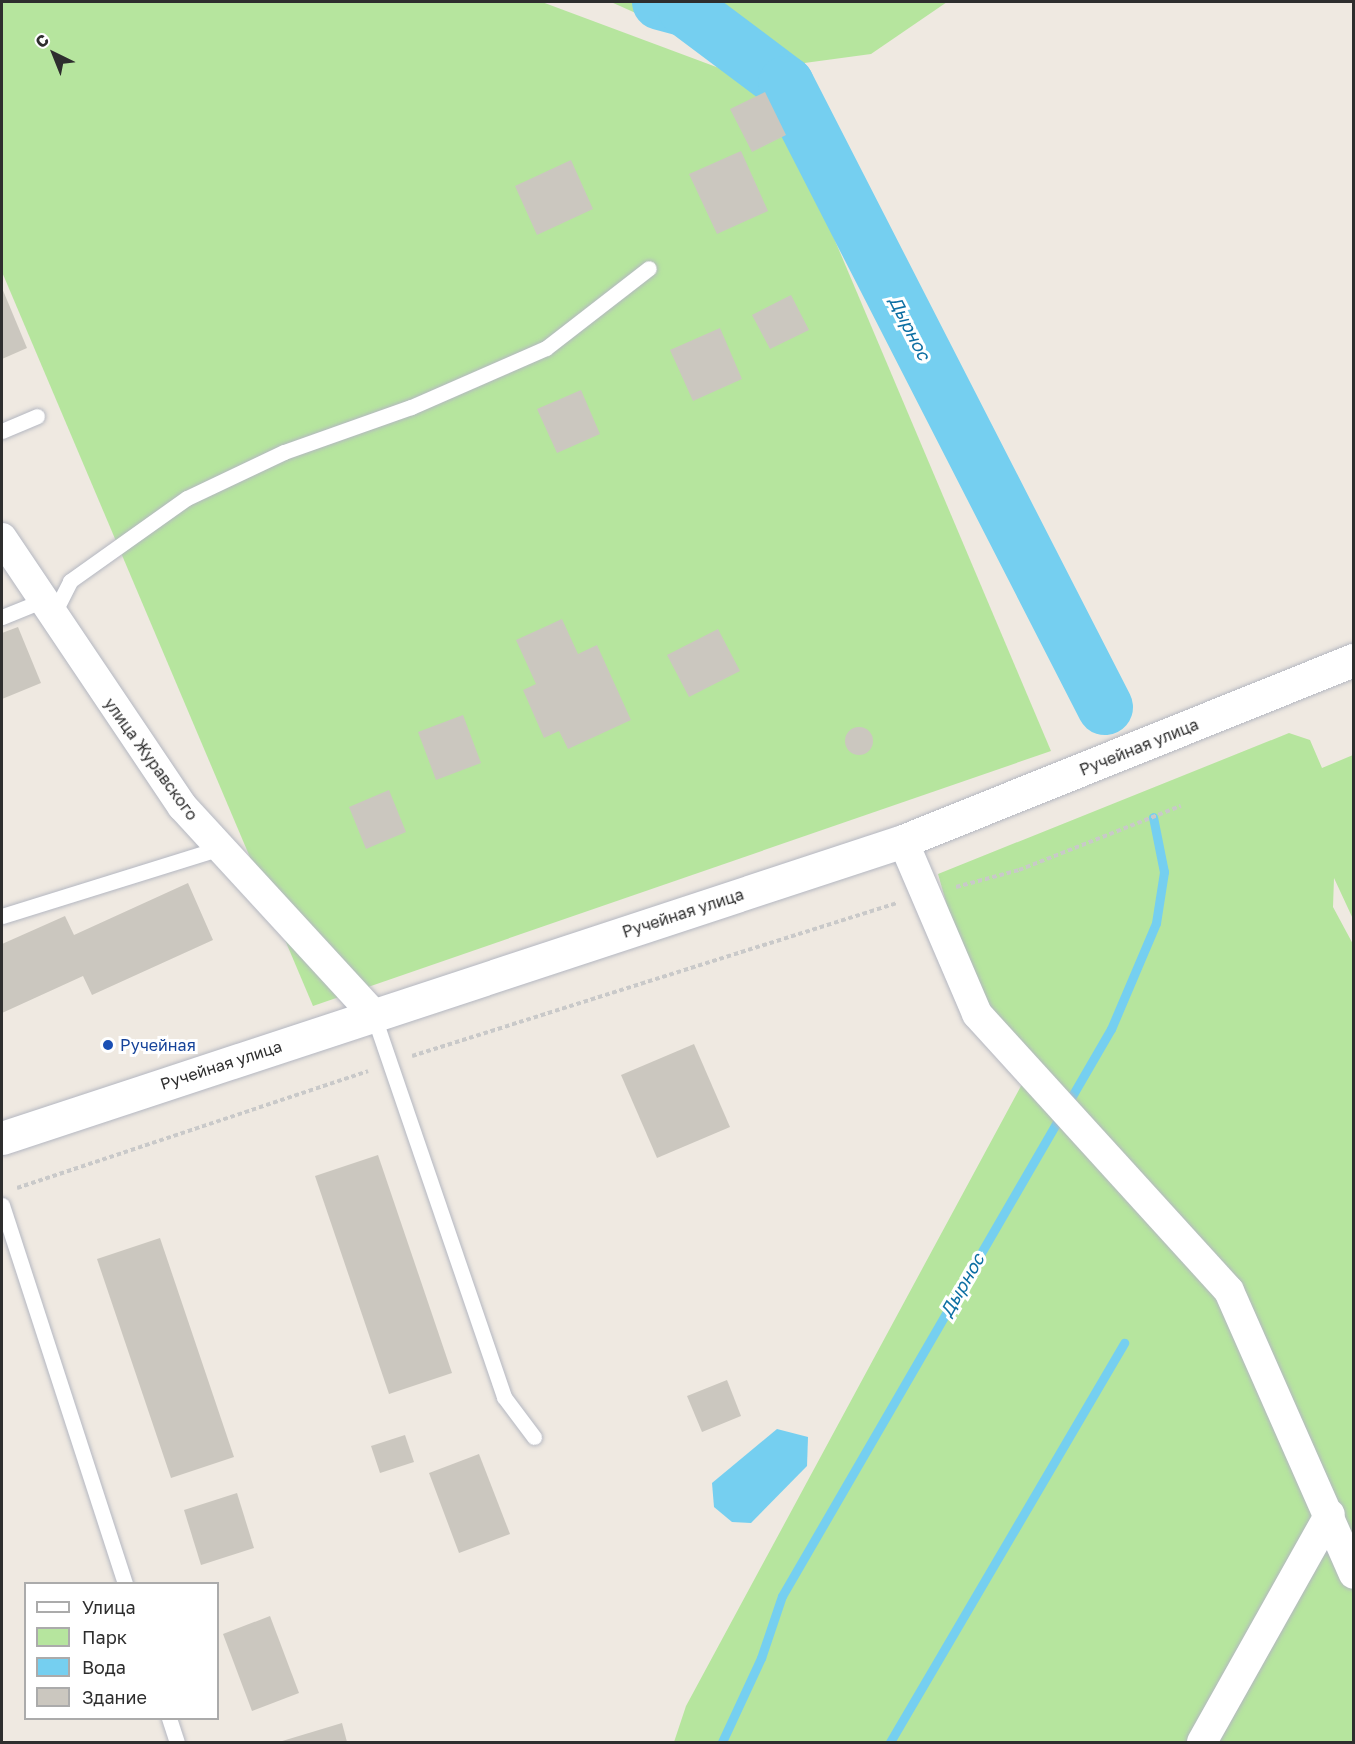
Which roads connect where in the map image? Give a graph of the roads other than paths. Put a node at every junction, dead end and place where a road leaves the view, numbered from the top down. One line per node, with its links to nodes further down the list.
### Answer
1 (649, 268): 5 (lane)
2 (37, 416): 3 (lane)
3 (2, 430)
4 (2, 538): 5 (street, улица Журавского)
5 (49, 607): 6 (lane); 9 (street, улица Журавского)
6 (2, 617)
7 (1353, 660): 8 (street, Ручейная улица)
8 (903, 841): 11 (street, Ручейная улица); 15 (street)
9 (220, 848): 10 (lane); 11 (street, улица Журавского)
10 (2, 916)
11 (373, 1014): 12 (street, Ручейная улица); 14 (lane)
12 (2, 1138)
13 (2, 1205): 17 (lane)
14 (534, 1437)
15 (1330, 1514): 16 (street); 20 (street)
16 (1353, 1574)
17 (124, 1582)
18 (169, 1720): 19 (lane)
19 (177, 1743)
20 (1202, 1743)

